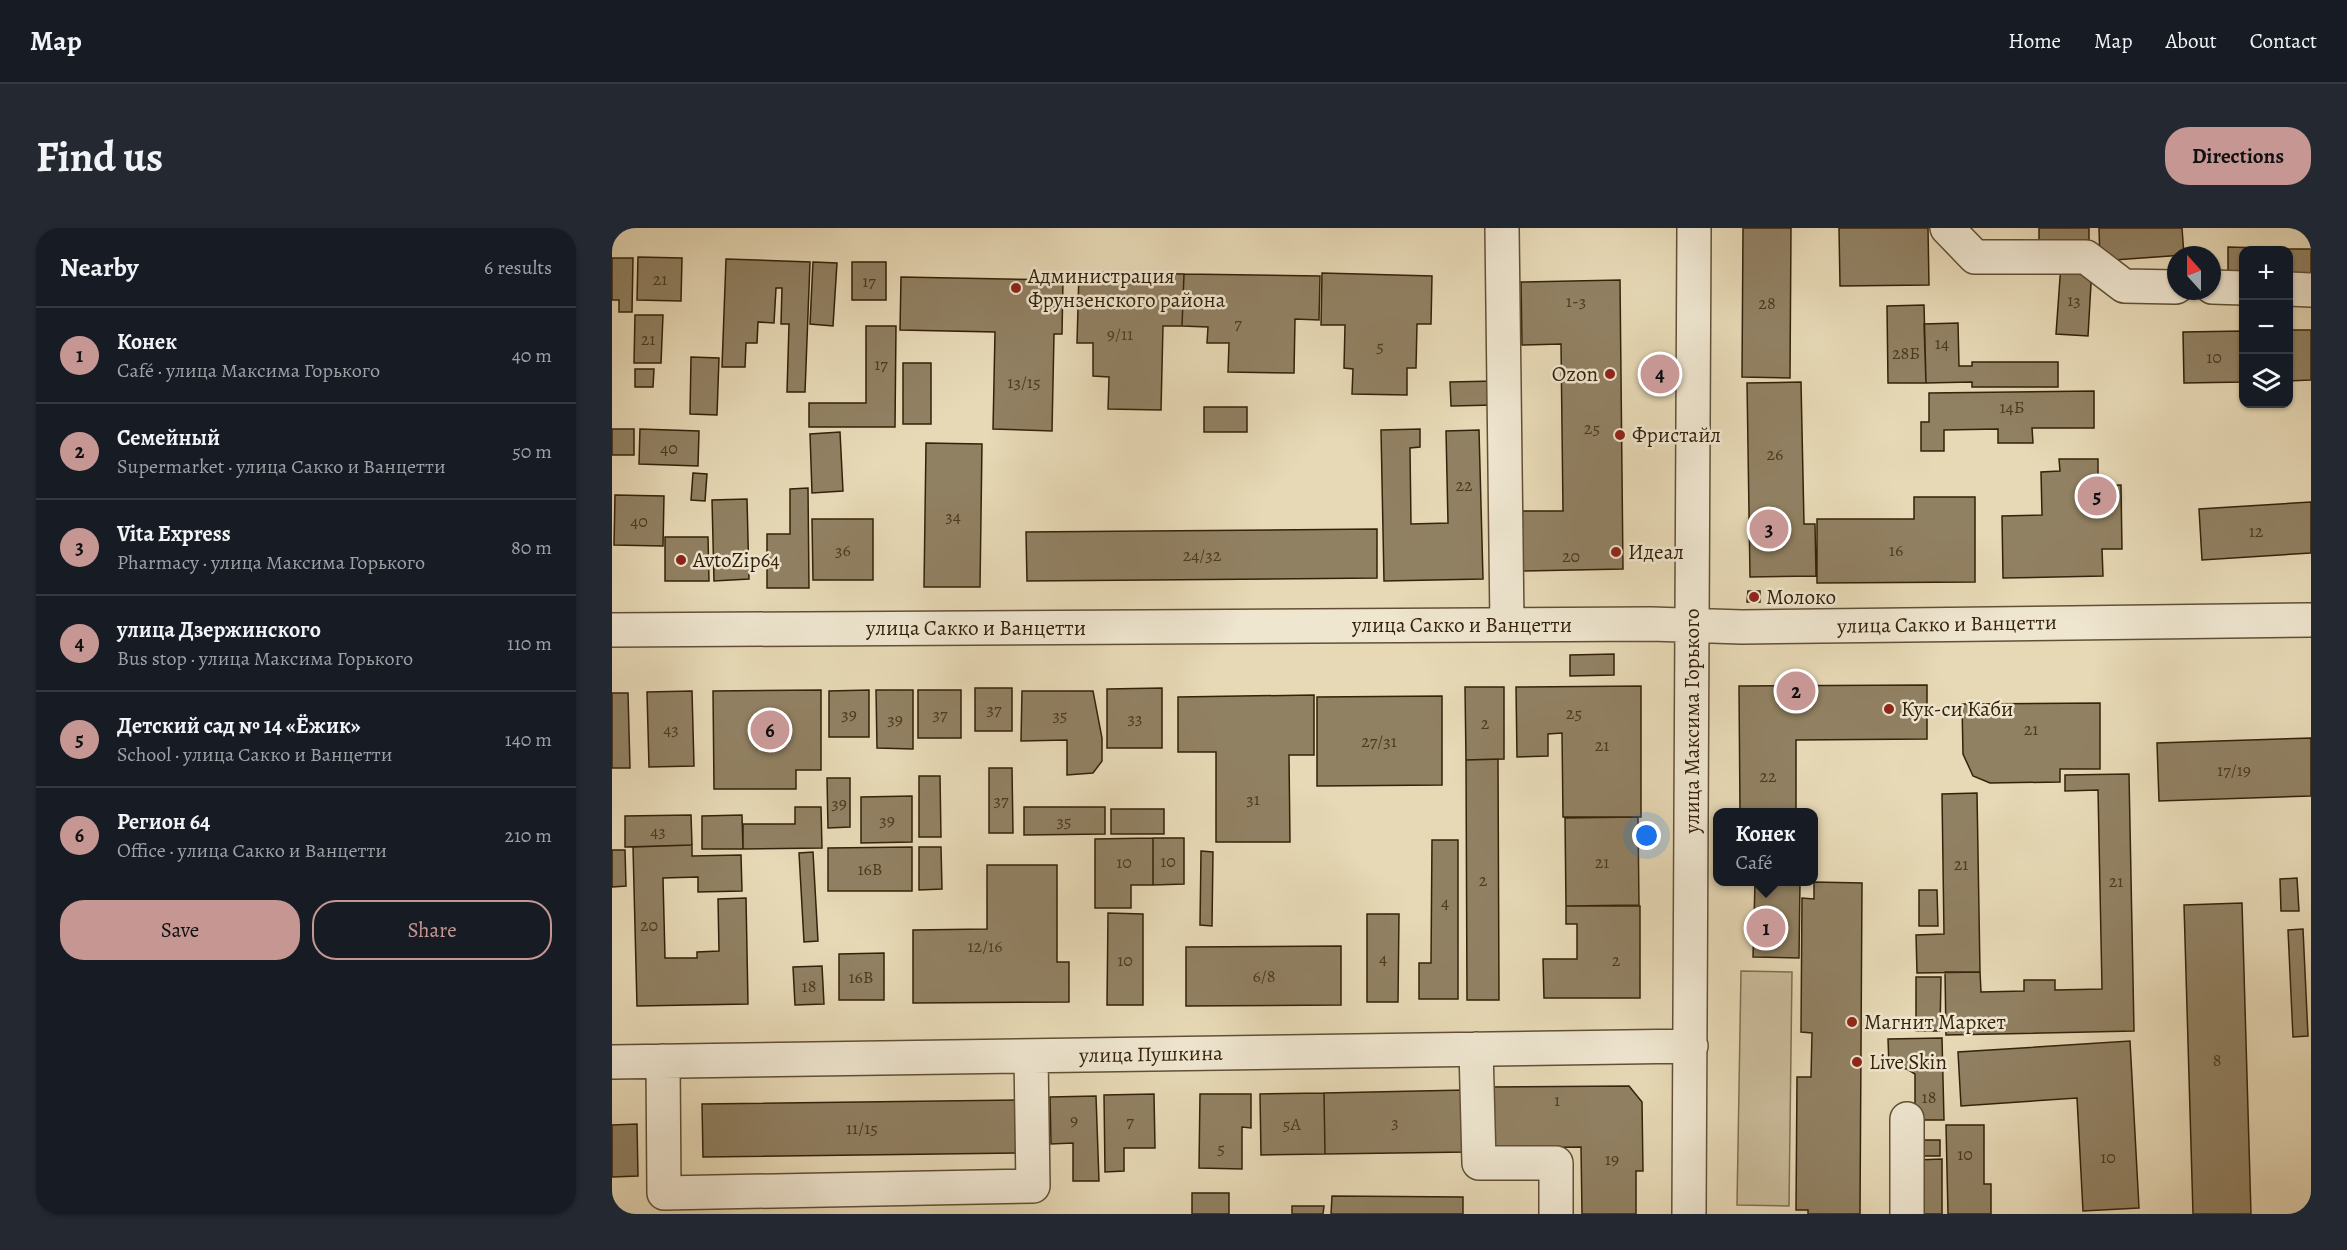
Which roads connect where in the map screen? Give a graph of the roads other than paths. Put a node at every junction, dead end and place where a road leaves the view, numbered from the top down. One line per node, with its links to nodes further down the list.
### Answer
1 (1502, 228): 10 (street)
2 (1694, 228): 11 (street, улица Максима Горького)
3 (1947, 228): 4 (street)
4 (2167, 287)
5 (2221, 287): 6 (street)
6 (2239, 288)
7 (2293, 289): 8 (street)
8 (2311, 290)
9 (2311, 620): 11 (street, улица Сакко и Ванцетти)
10 (1507, 625): 11 (street, улица Сакко и Ванцетти); 12 (street, улица Сакко и Ванцетти)
11 (1693, 625): 13 (street, улица Максима Горького)
12 (612, 630)
13 (1691, 1046): 14 (street, улица Пушкина); 20 (street, улица Максима Горького)
14 (1476, 1049): 15 (street, улица Пушкина); 19 (street)
15 (1031, 1056): 16 (street, улица Пушкина); 16 (street)
16 (663, 1061): 17 (street, улица Пушкина)
17 (612, 1062)
18 (1907, 1119): 21 (street)
19 (1556, 1214)
20 (1689, 1214)
21 (1907, 1214)

